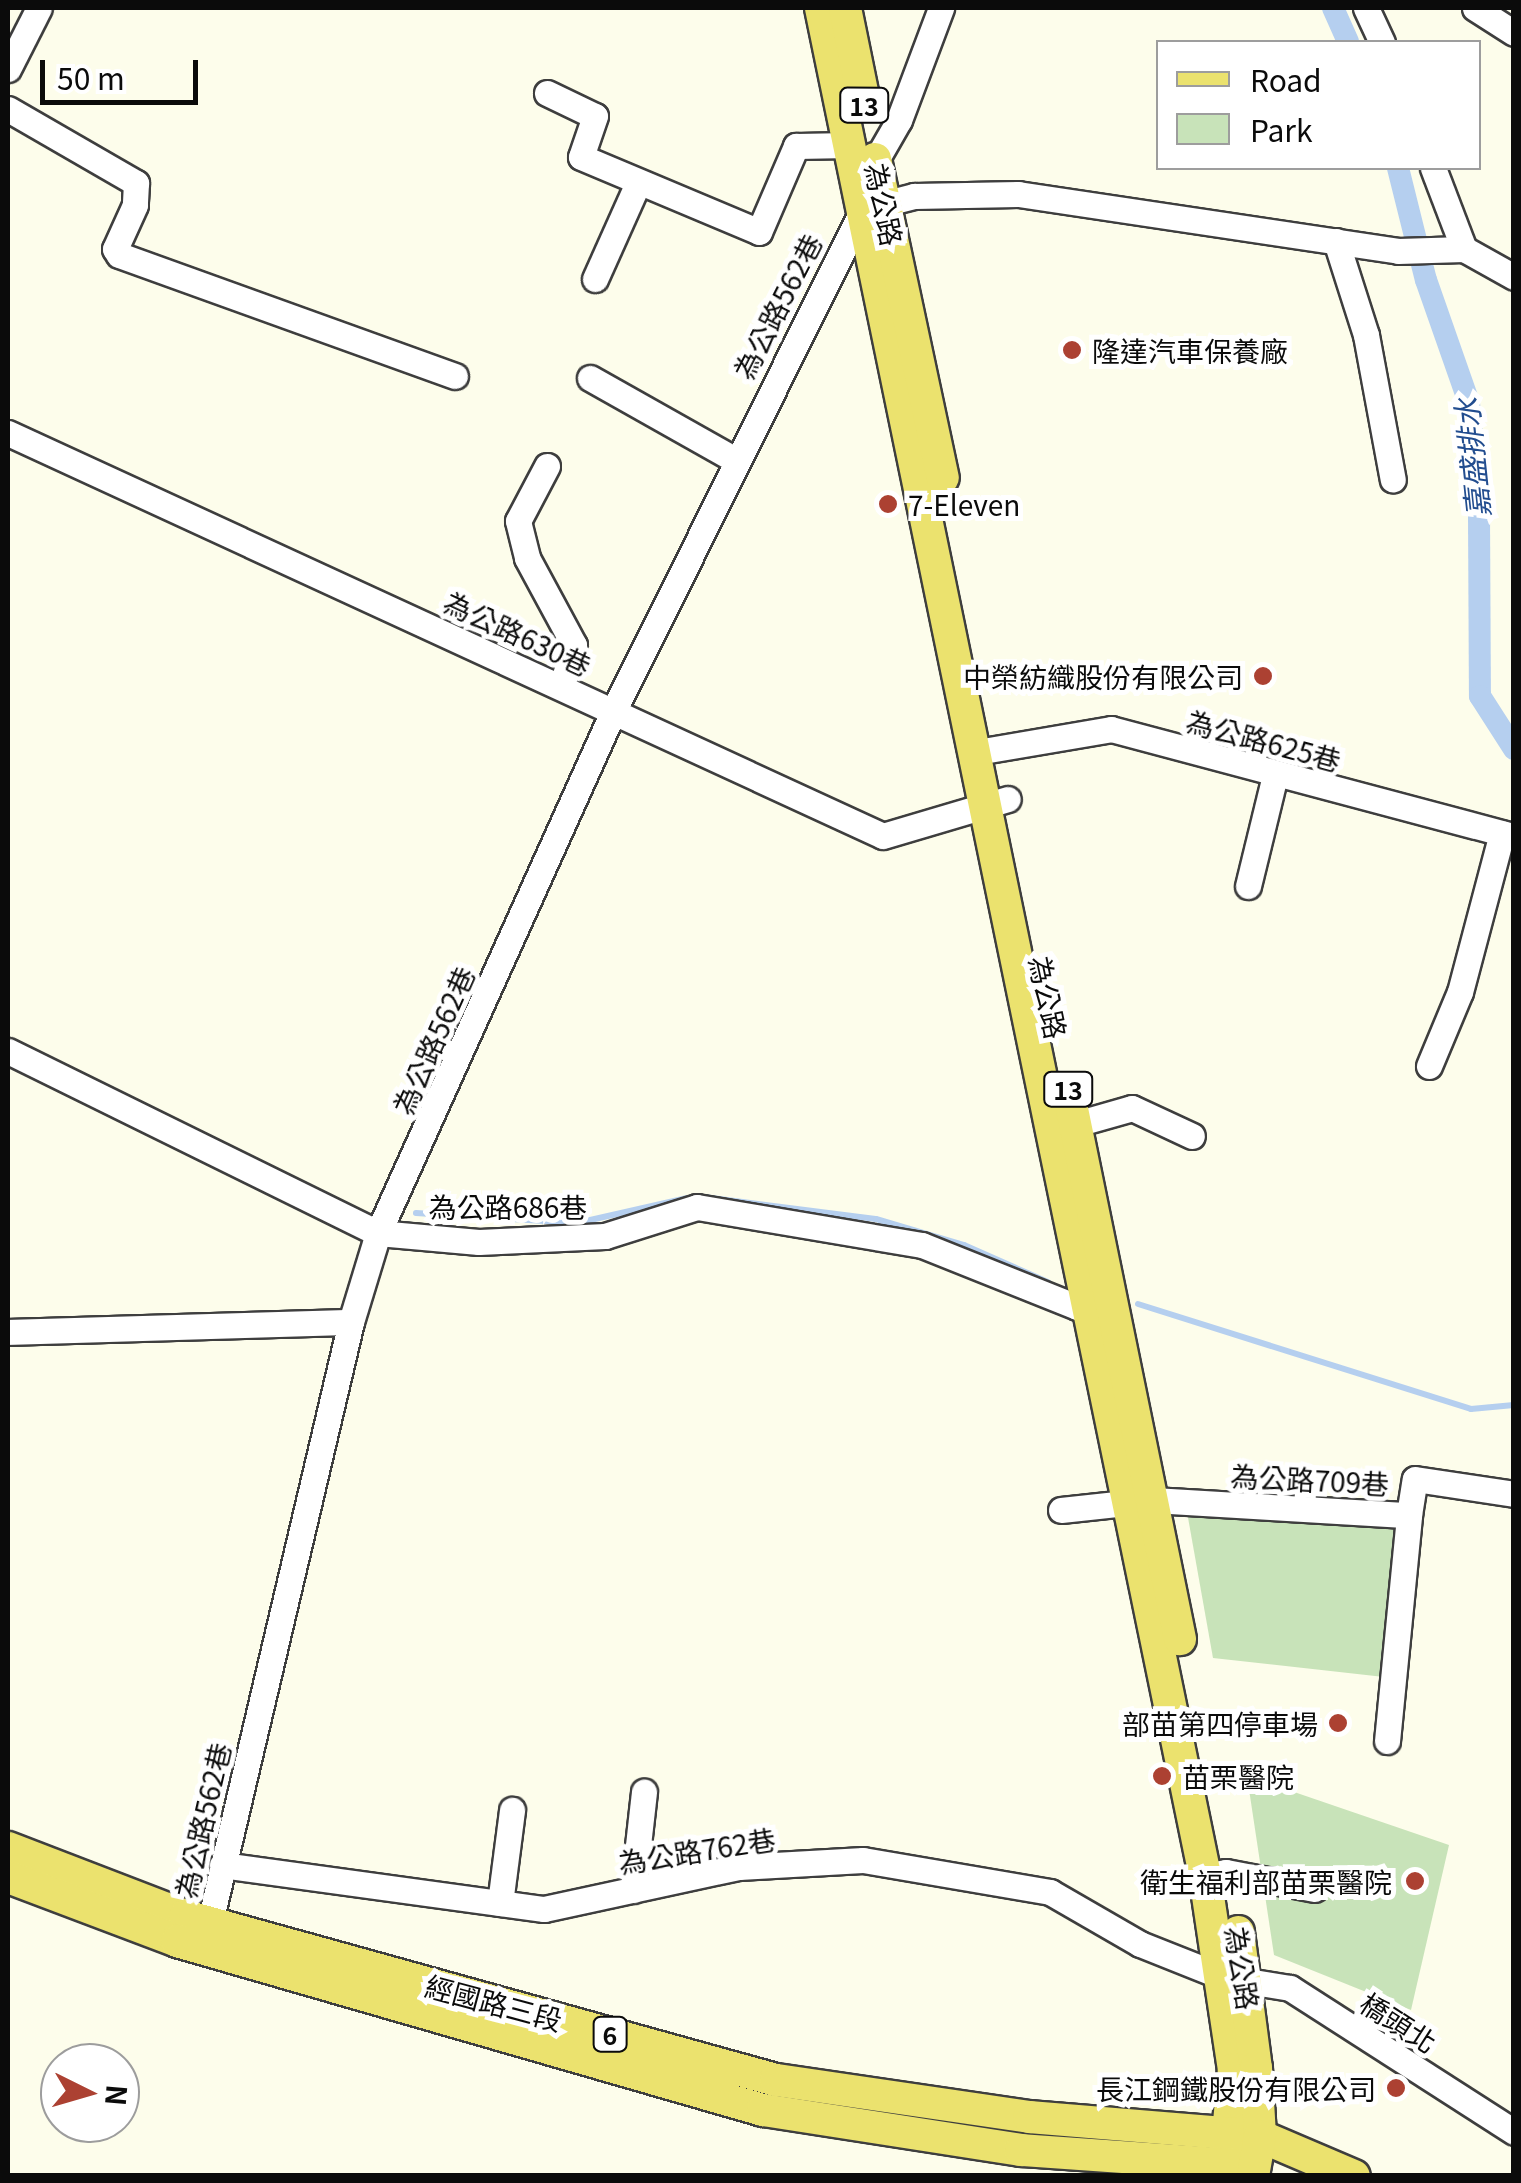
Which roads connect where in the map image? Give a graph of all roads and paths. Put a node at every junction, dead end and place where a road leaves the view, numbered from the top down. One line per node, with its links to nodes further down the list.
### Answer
1 (39, 8): 9 (street)
2 (821, 8): 12 (main road, 為公路 / 13)
3 (844, 8): 12 (main road, 為公路 / 13)
4 (940, 8): 12 (street)
5 (1366, 8): 8 (street)
6 (1475, 8): 7 (street)
7 (1514, 33)
8 (1381, 40)
9 (8, 68)
10 (547, 93): 14 (street)
11 (8, 109): 20 (street)
12 (863, 152): 14 (street); 15 (main road, 為公路 / 13)
13 (1434, 170): 17 (street)
14 (636, 185): 19 (street)
15 (874, 206): 16 (street); 23 (street, 為公路562巷); 28 (main road, 為公路 / 13)
16 (1336, 241): 17 (street); 25 (street)
17 (1464, 249): 18 (street)
18 (1514, 276)
19 (595, 280)
20 (455, 376)
21 (590, 378): 23 (street)
22 (8, 433): 26 (street, 為公路630巷)
23 (734, 459): 27 (street, 為公路562巷)
24 (546, 466): 26 (street)
25 (1393, 480)
26 (562, 686): 27 (street, 為公路630巷)
27 (613, 712): 30 (street, 為公路630巷); 37 (street, 為公路562巷)
28 (988, 750): 29 (street, 為公路625巷); 30 (main road, 為公路 / 13)
29 (1275, 775): 31 (street, 為公路625巷); 32 (street)
30 (997, 802): 35 (main road, 為公路 / 13); 38 (main road, 為公路 / 13)
31 (1508, 834): 34 (street)
32 (1248, 886)
33 (8, 1051): 37 (street, 為公路686巷)
34 (1429, 1066)
35 (1076, 1124): 36 (street); 38 (main road, 為公路 / 13)
36 (1192, 1136)
37 (378, 1233): 38 (street, 為公路686巷); 39 (street, 為公路562巷)
38 (1103, 1310): 42 (main road, 為公路 / 13)
39 (351, 1322): 40 (street); 49 (street, 為公路562巷)
40 (8, 1332)
41 (1514, 1494): 44 (street, 為公路709巷)
42 (1142, 1501): 43 (street, 為公路709巷); 44 (street, 為公路709巷); 50 (main road, 為公路 / 13)
43 (1060, 1510)
44 (1410, 1515): 45 (street)
45 (1387, 1741)
46 (644, 1792): 53 (street)
47 (512, 1810): 54 (street)
48 (8, 1848): 55 (main road, 經國路三段 / 6)
49 (222, 1865): 54 (street, 為公路762巷); 55 (street, 為公路562巷)
50 (1216, 1874): 52 (street); 56 (main road, 為公路 / 13)
51 (8, 1877): 55 (main road, 經國路三段 / 6)
52 (1314, 1889)
53 (633, 1890): 54 (street, 為公路762巷); 56 (street, 為公路762巷)
54 (500, 1903)
55 (207, 1936): 58 (main road, 經國路三段 / 6)
56 (1235, 1977): 57 (street, 橋頭北); 58 (main road, 為公路 / 13)
57 (1514, 2132)
58 (1246, 2160): 59 (main road, 6)
59 (1354, 2176)

